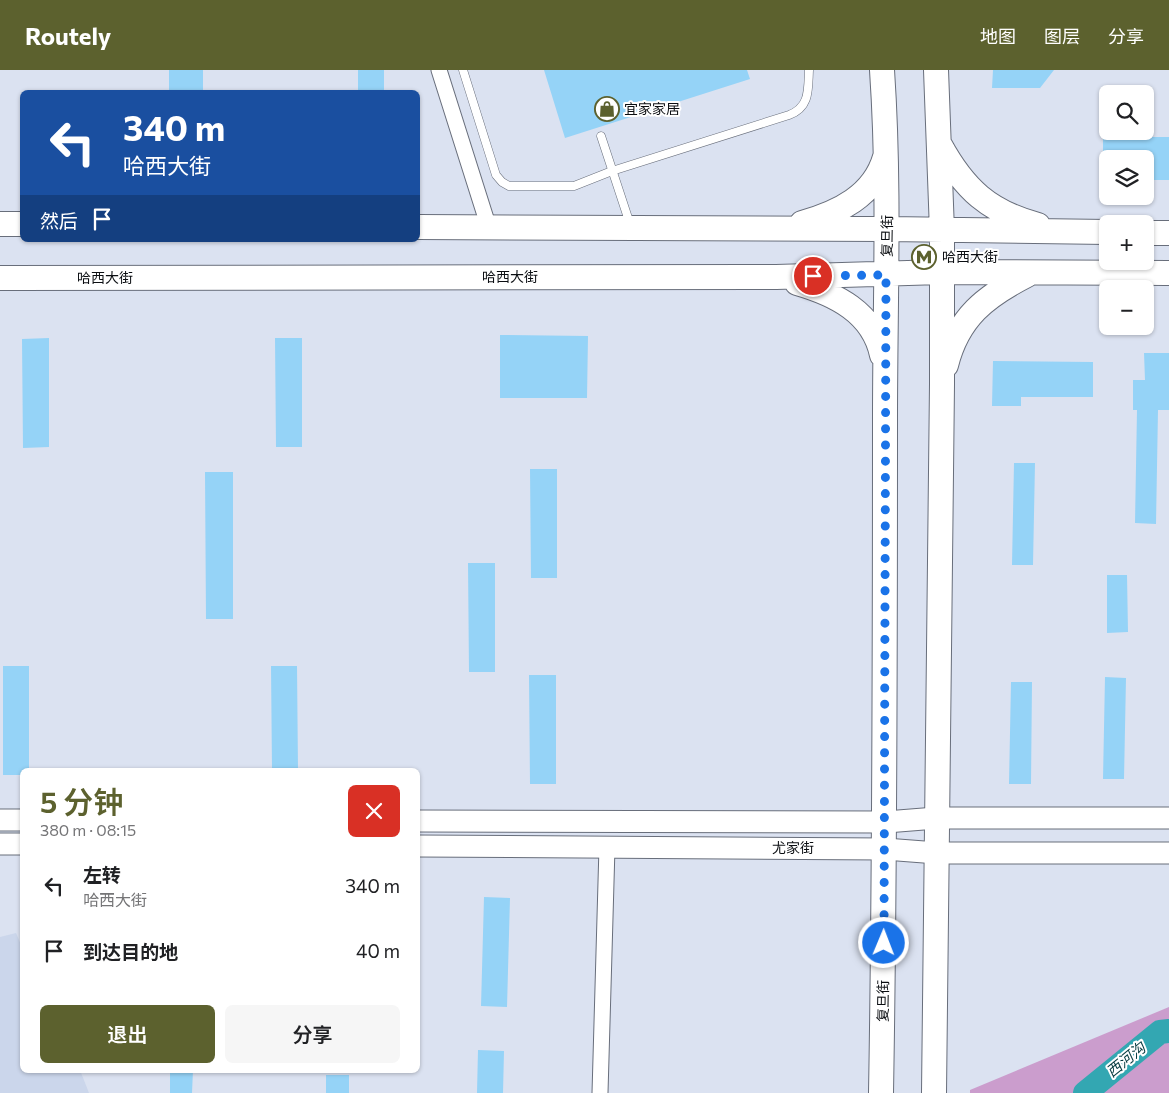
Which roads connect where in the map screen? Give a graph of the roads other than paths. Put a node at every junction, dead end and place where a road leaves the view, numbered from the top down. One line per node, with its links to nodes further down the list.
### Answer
1 (439, 70): 13 (street)
2 (463, 70): 9 (lane)
3 (809, 70): 9 (lane)
4 (882, 70): 8 (main road, 复旦街)
5 (936, 70): 7 (main road)
6 (601, 136): 9 (lane)
7 (939, 143): 17 (main road); 18 (main road)
8 (888, 146): 15 (main road, 复旦街); 16 (main road)
9 (612, 171): 14 (lane)
10 (0, 224): 11 (main road)
11 (20, 224)
12 (420, 227): 13 (main road)
13 (489, 228): 14 (main road)
14 (631, 229): 16 (main road)
15 (888, 229): 16 (main road); 17 (main road); 25 (main road, 复旦街)
16 (781, 230)
17 (942, 231): 18 (main road); 22 (main road)
18 (1066, 232): 19 (main road)
19 (1099, 232)
20 (1154, 233): 21 (main road)
21 (1169, 233)
22 (941, 272): 23 (main road, 哈西大街); 25 (main road, 哈西大街); 29 (main road)
23 (1030, 273): 24 (main road, 哈西大街); 29 (main road)
24 (1169, 273)
25 (886, 275): 26 (main road, 哈西大街); 28 (main road, 复旦街)
26 (776, 277): 27 (main road, 哈西大街); 28 (main road)
27 (0, 278)
28 (885, 369): 35 (main road, 复旦街)
29 (942, 384): 30 (main road)
30 (936, 818): 31 (main road, 尤家街); 35 (main road, 尤家街); 42 (main road)
31 (1169, 818)
32 (0, 820): 33 (main road)
33 (20, 820)
34 (420, 821): 35 (main road, 尤家街)
35 (886, 822): 40 (main road, 复旦街)
36 (0, 844): 37 (main road)
37 (20, 844)
38 (420, 846): 39 (main road, 尤家街)
39 (607, 847): 40 (main road, 尤家街); 43 (street)
40 (885, 849): 42 (main road, 尤家街); 44 (main road, 复旦街)
41 (1169, 853): 42 (main road, 尤家街)
42 (936, 854): 45 (main road)
43 (600, 1093)
44 (881, 1093)
45 (934, 1093)

